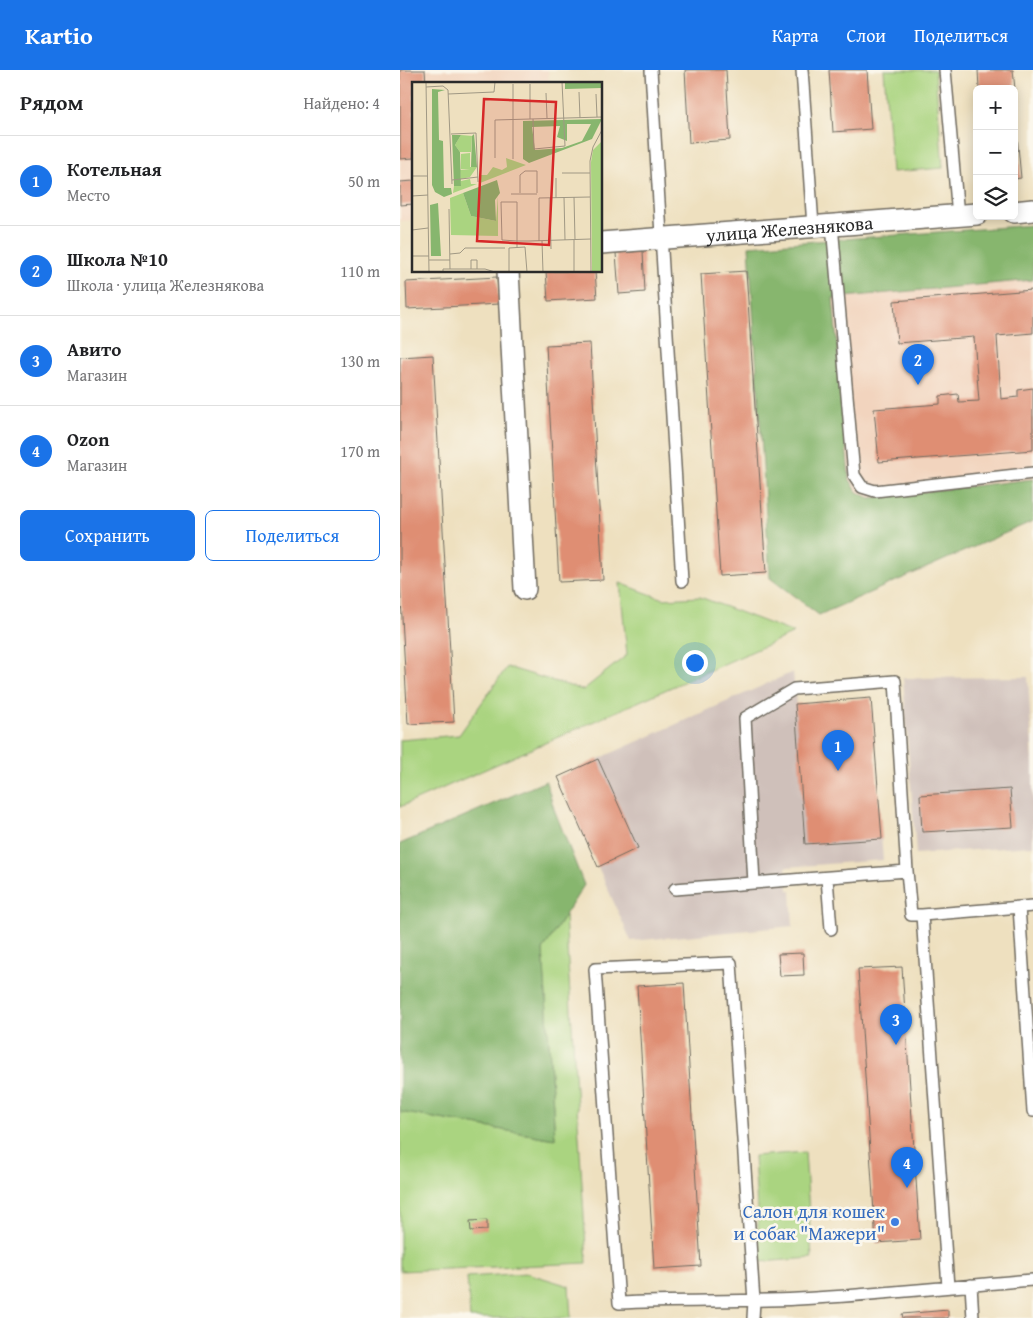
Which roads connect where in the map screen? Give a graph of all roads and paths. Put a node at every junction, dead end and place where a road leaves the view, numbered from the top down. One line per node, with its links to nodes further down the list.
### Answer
1 (651, 70): 8 (lane)
2 (802, 70): 7 (lane)
3 (945, 70): 6 (lane)
4 (1033, 210): 5 (street)
5 (1018, 212)
6 (967, 215): 7 (street, улица Железнякова)
7 (823, 226): 8 (street, улица Железнякова); 11 (lane)
8 (662, 238): 9 (street, улица Железнякова); 12 (lane)
9 (602, 243)
10 (508, 272): 13 (street)
11 (1033, 473)
12 (682, 581)
13 (524, 589)
14 (907, 871): 15 (lane); 16 (lane); 20 (lane)
15 (827, 878): 16 (lane); 21 (lane)
16 (754, 883): 17 (lane)
17 (675, 889)
18 (1033, 906): 19 (lane)
19 (1019, 907): 20 (lane); 22 (lane)
20 (922, 915): 25 (lane)
21 (831, 928)
22 (1033, 1111)
23 (1033, 1280): 24 (lane)
24 (971, 1285): 25 (lane); 28 (lane)
25 (948, 1287): 26 (lane)
26 (754, 1300): 26 (lane); 27 (lane)
27 (753, 1318)
28 (973, 1318)

